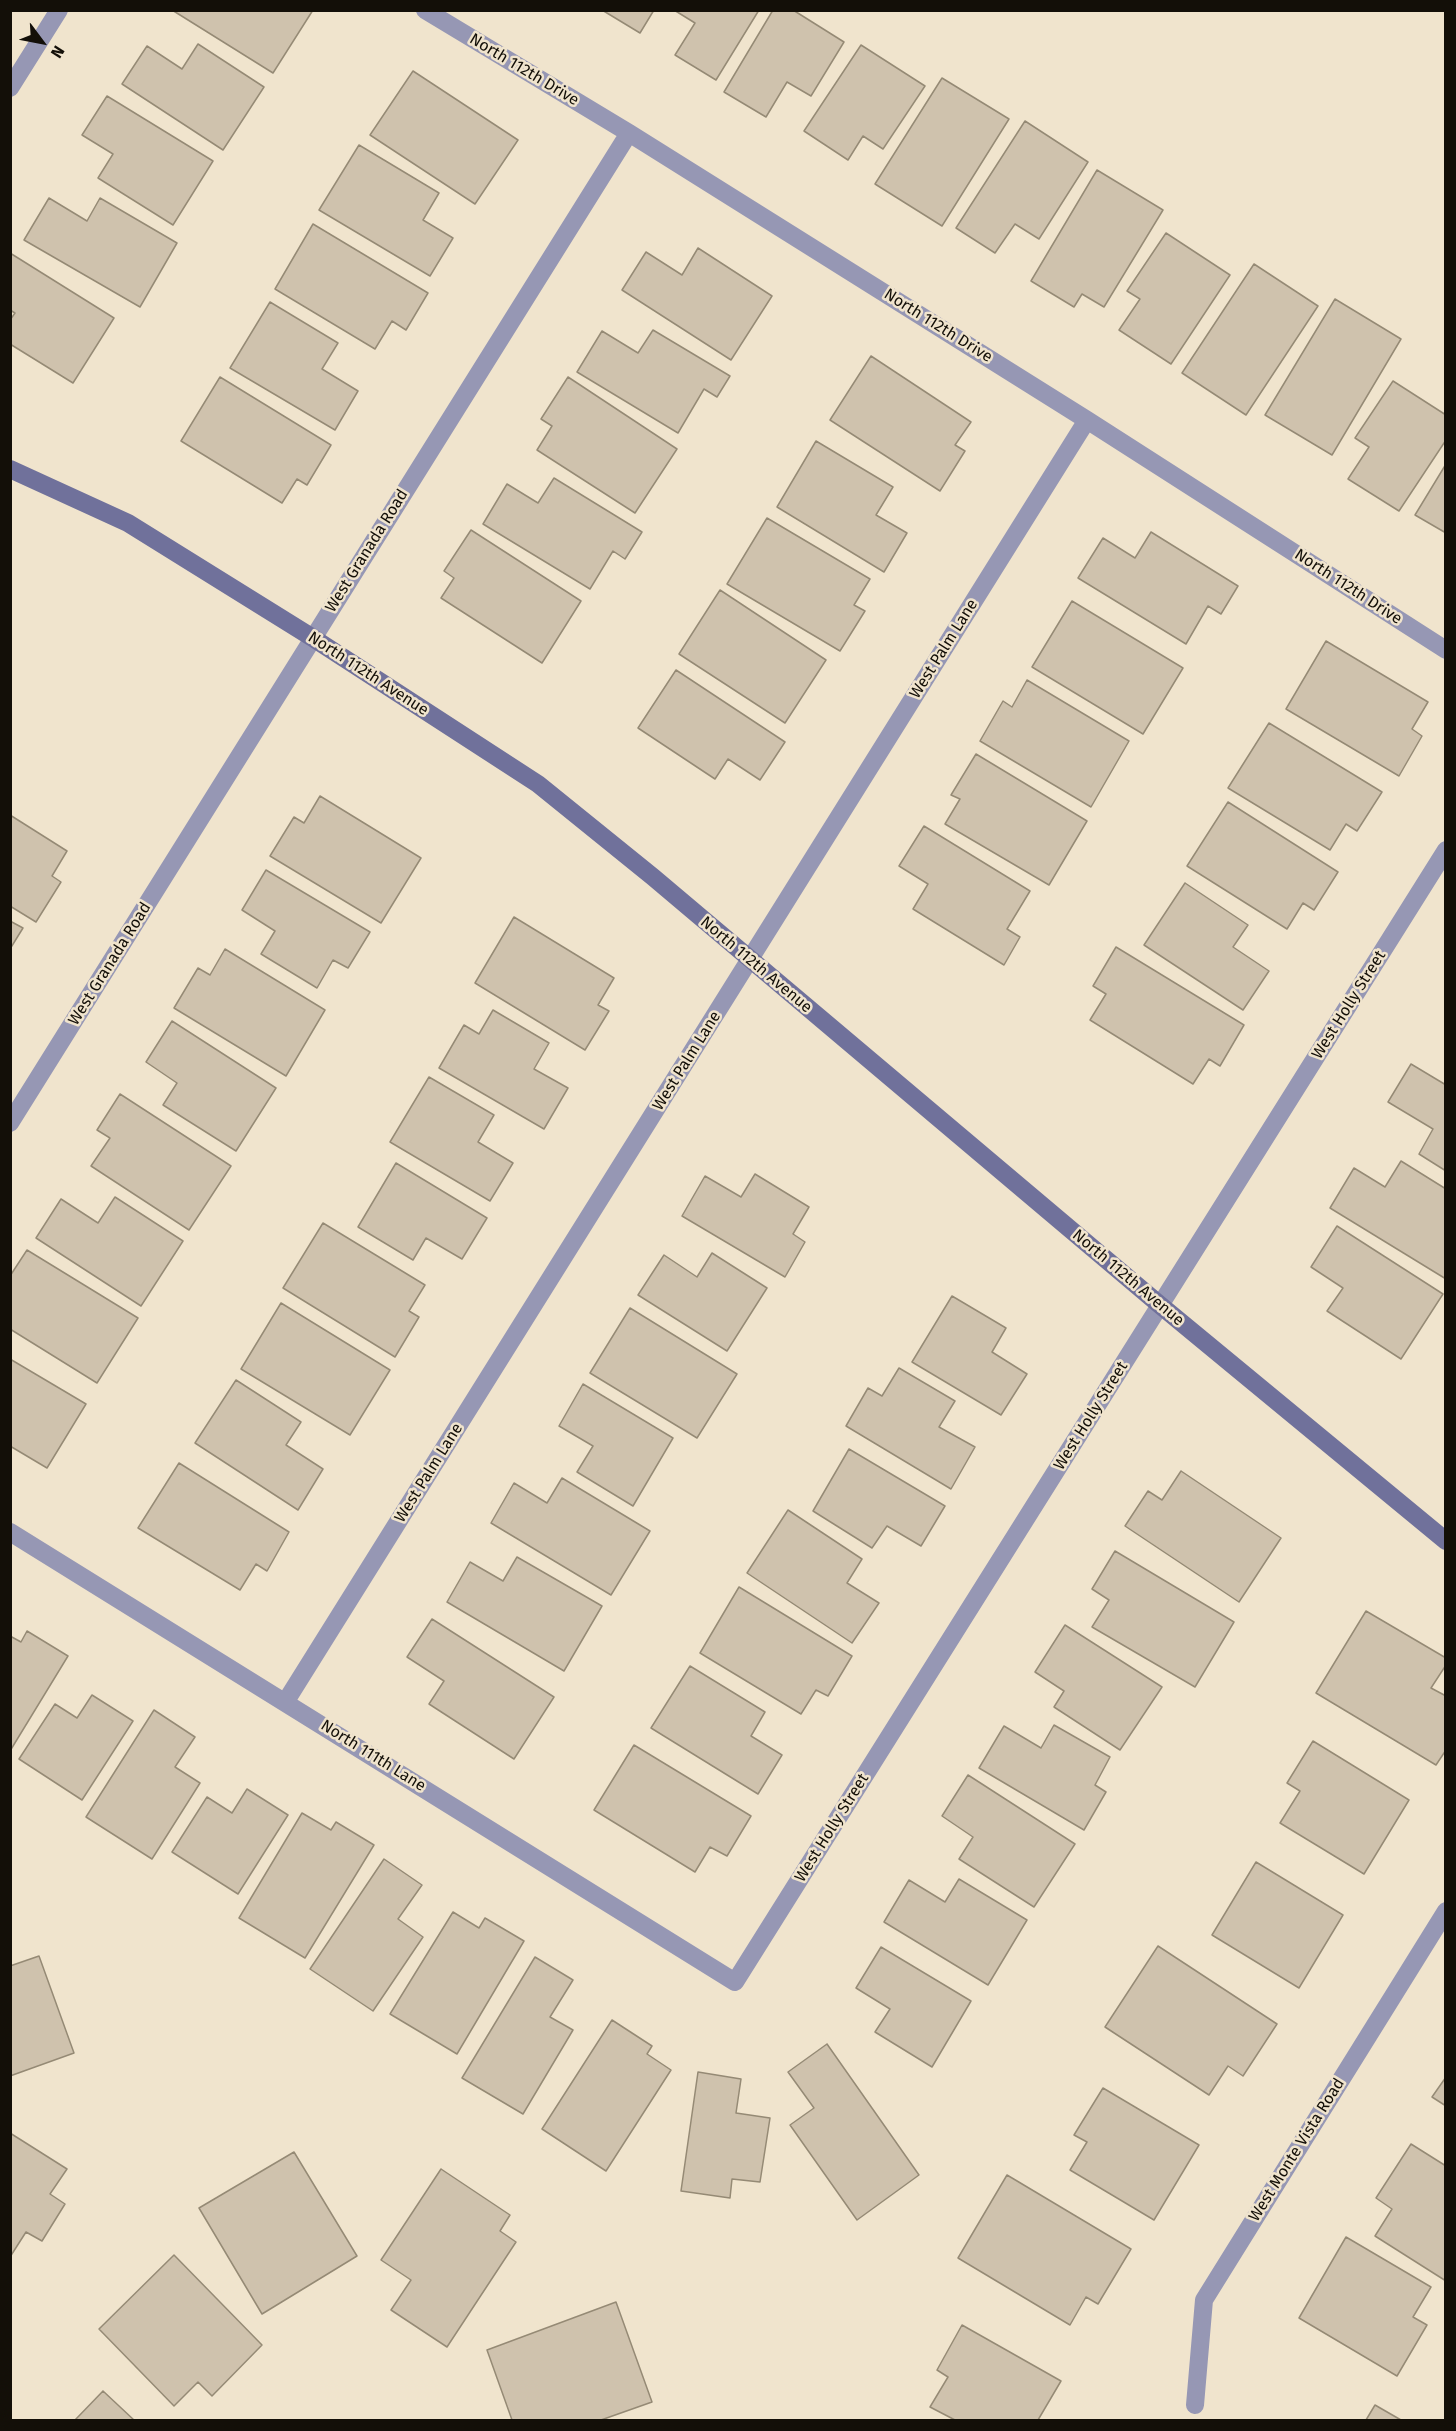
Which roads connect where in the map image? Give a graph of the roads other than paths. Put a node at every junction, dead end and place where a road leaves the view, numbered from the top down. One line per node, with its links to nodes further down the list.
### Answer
1 (59, 10): 3 (street)
2 (425, 10): 4 (street, North 112th Drive)
3 (10, 88)
4 (629, 133): 5 (street, North 112th Drive); 7 (street, West Granada Road)
5 (1087, 420): 8 (street, North 112th Drive); 10 (street, West Palm Lane)
6 (10, 469): 7 (street, North 112th Avenue)
7 (313, 638): 10 (street, North 112th Avenue); 11 (street, West Granada Road)
8 (1446, 650)
9 (1446, 850): 12 (street, West Holly Street)
10 (749, 961): 12 (street, North 112th Avenue); 15 (street, West Palm Lane)
11 (10, 1123)
12 (1160, 1305): 14 (street, North 112th Avenue); 17 (street, West Holly Street)
13 (10, 1532): 15 (street, North 111th Lane)
14 (1446, 1541)
15 (286, 1701): 17 (street, North 111th Lane)
16 (1446, 1911): 18 (street, West Monte Vista Road)
17 (735, 1982)
18 (1195, 2405)

